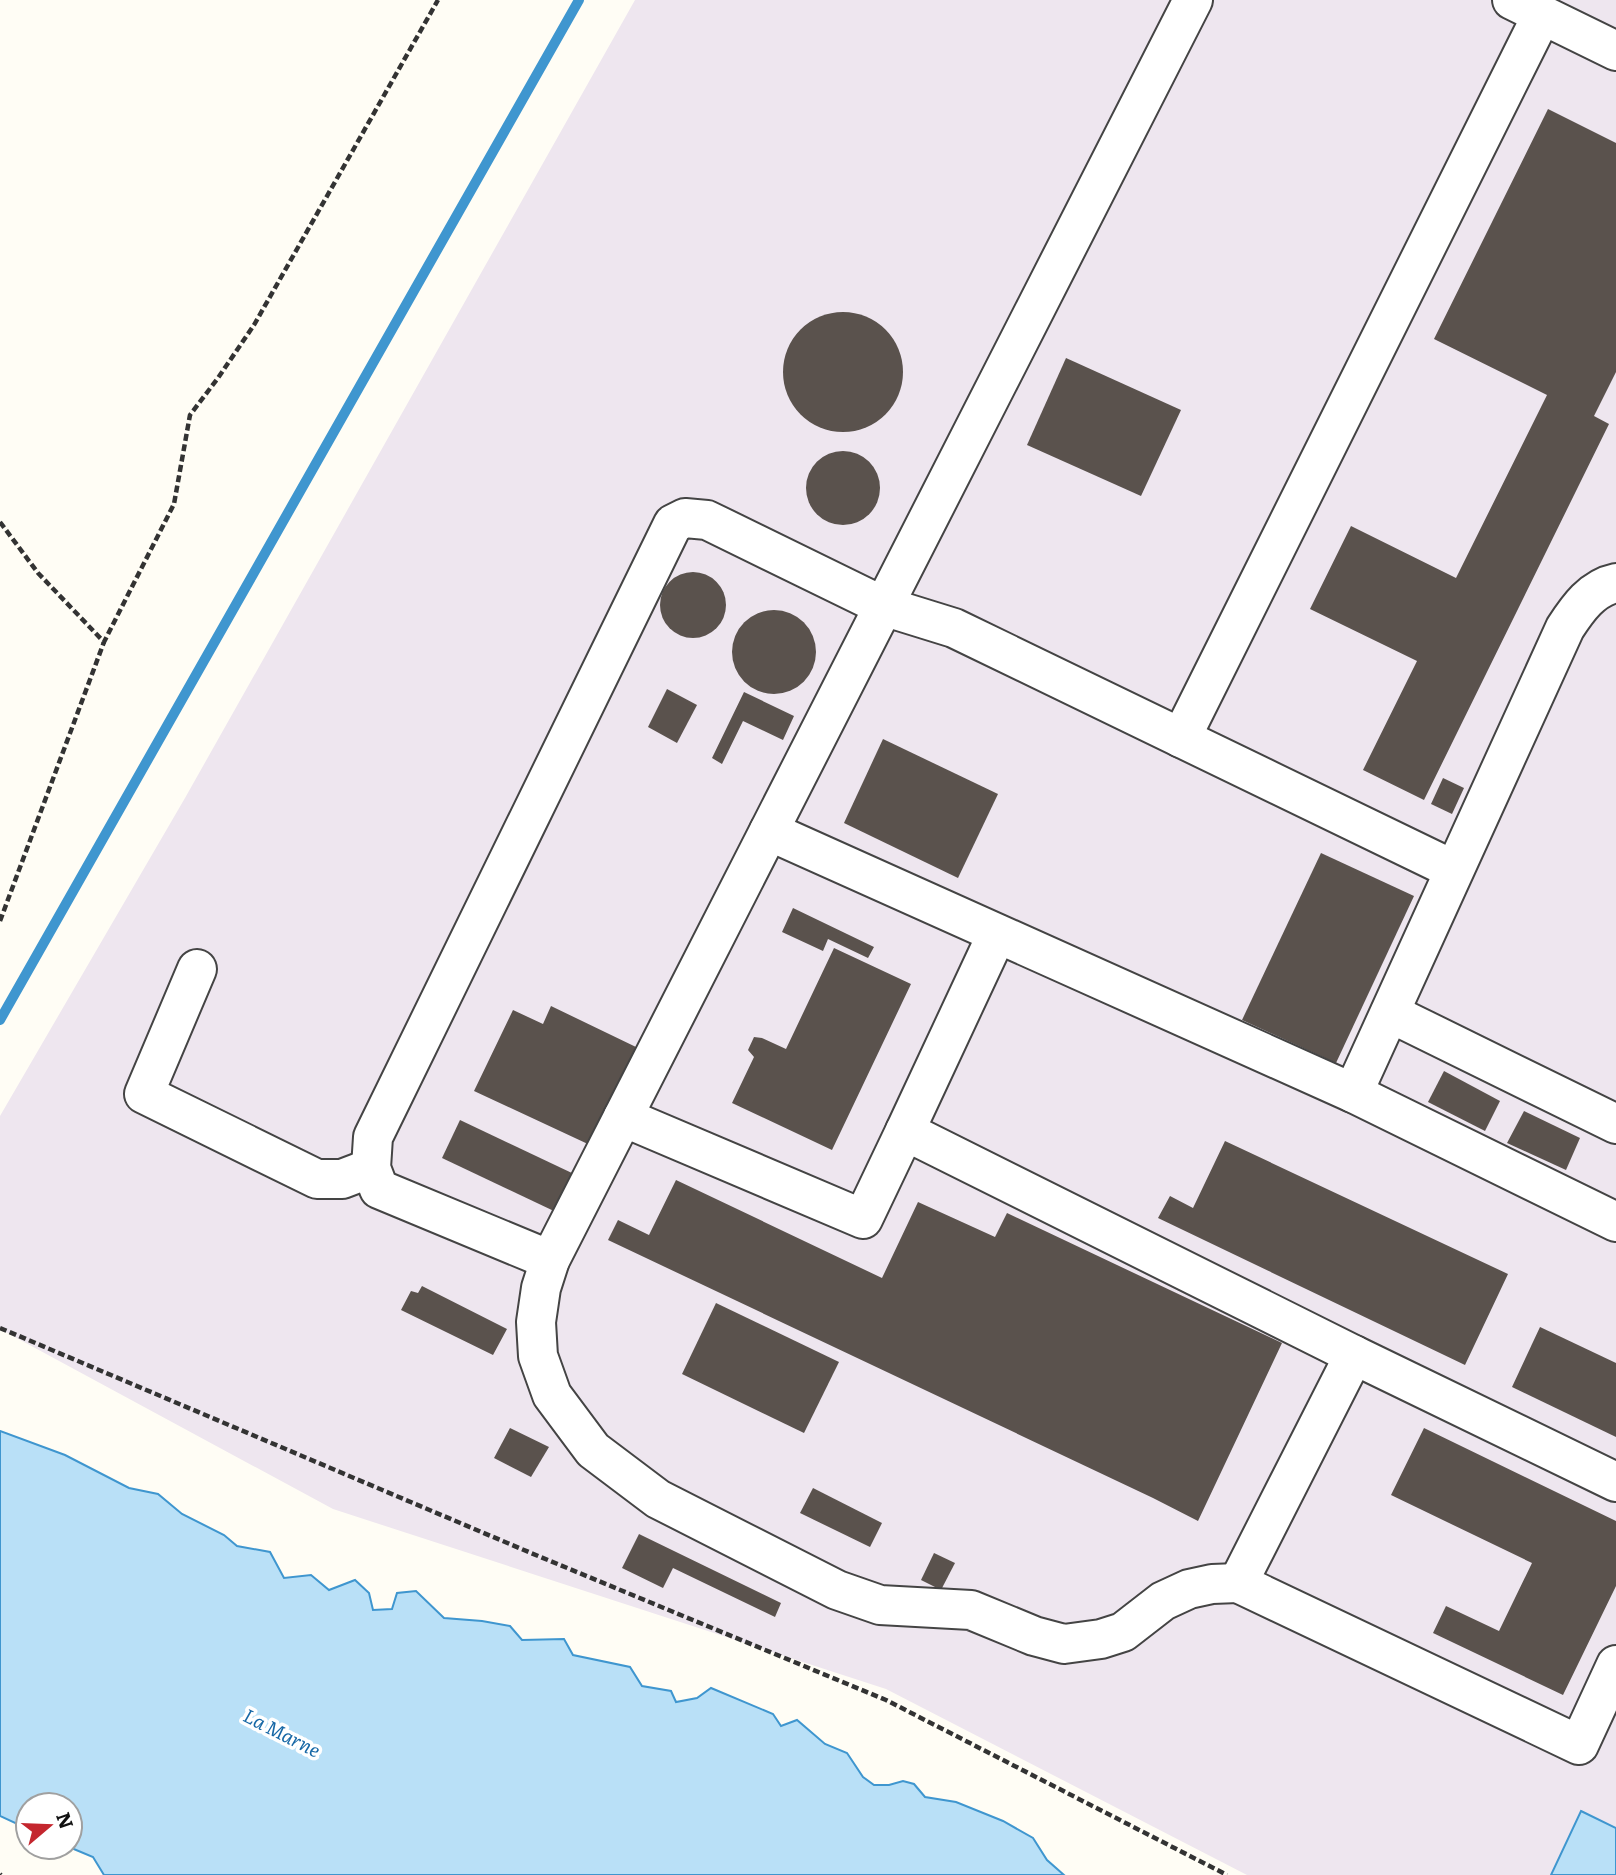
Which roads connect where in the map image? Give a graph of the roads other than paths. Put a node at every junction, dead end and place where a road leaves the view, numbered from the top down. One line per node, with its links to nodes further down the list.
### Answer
1 (1193, 0): 5 (lane)
2 (1527, 7): 3 (lane); 6 (lane)
3 (1616, 51)
4 (1616, 583): 8 (lane)
5 (883, 606): 6 (lane); 7 (lane); 16 (lane)
6 (1181, 738): 8 (lane)
7 (769, 831): 9 (lane); 13 (lane)
8 (1454, 870): 11 (lane)
9 (997, 934): 12 (lane); 15 (lane)
10 (197, 969): 16 (lane)
11 (1390, 1013): 12 (lane); 14 (lane)
12 (1353, 1093): 17 (lane)
13 (623, 1117): 15 (lane); 18 (lane)
14 (1616, 1124)
15 (905, 1130): 19 (lane)
16 (370, 1168): 18 (lane)
17 (1616, 1222)
18 (550, 1260): 21 (lane)
19 (1354, 1355): 20 (lane); 21 (lane)
20 (1616, 1482)
21 (1238, 1583): 22 (lane)
22 (1616, 1665)

